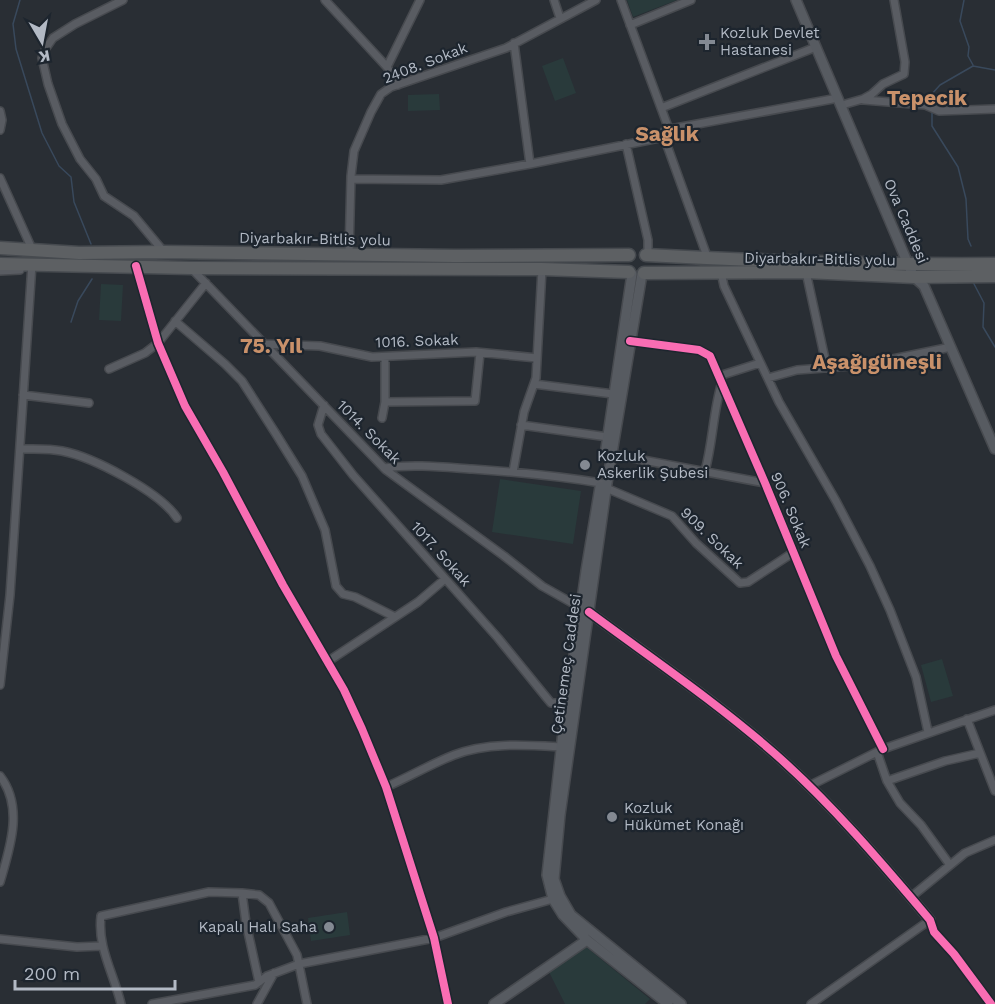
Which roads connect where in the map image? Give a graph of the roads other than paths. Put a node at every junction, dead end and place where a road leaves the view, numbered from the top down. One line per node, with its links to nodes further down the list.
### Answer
1 (123, 0): 29 (street)
2 (326, 0): 14 (street)
3 (420, 0): 14 (street)
4 (554, 0): 10 (street)
5 (596, 0): 10 (street, 2408. Sokak)
6 (621, 0): 11 (street)
7 (691, 0): 11 (street)
8 (796, 0): 13 (main road, Ova Caddesi)
9 (894, 0): 16 (street)
10 (560, 18): 12 (street, 2408. Sokak)
11 (630, 25): 18 (street)
12 (514, 43): 15 (street, 2408. Sokak); 24 (street)
13 (816, 46): 17 (main road, Ova Caddesi); 18 (street)
14 (387, 67): 15 (street)
15 (398, 85): 26 (street, 2408. Sokak)
16 (863, 99): 17 (street); 19 (street)
17 (840, 101): 22 (street); 35 (main road, Ova Caddesi)
18 (661, 108): 22 (street)
19 (995, 109)
20 (0, 111): 21 (street)
21 (0, 130)
22 (664, 134): 23 (street); 33 (street)
23 (626, 144): 24 (street); 32 (street)
24 (530, 164): 26 (street)
25 (0, 178): 28 (street)
26 (351, 178): 30 (street, 2408. Sokak)
27 (0, 248): 28 (highway, Diyarbakır-Bitlis yolu)
28 (32, 249): 29 (highway, Diyarbakır-Bitlis yolu)
29 (164, 252): 30 (highway, Diyarbakır-Bitlis yolu)
30 (349, 254): 31 (highway, Diyarbakır-Bitlis yolu)
31 (629, 255): 32 (highway); 44 (highway)
32 (646, 255): 33 (highway, Diyarbakır-Bitlis yolu); 44 (highway)
33 (708, 259): 35 (highway, Diyarbakır-Bitlis yolu)
34 (0, 264): 38 (highway, Diyarbakır-Bitlis yolu)
35 (908, 264): 36 (highway, Diyarbakır-Bitlis yolu); 46 (main road, Ova Caddesi)
36 (995, 264)
37 (136, 266): 38 (highway, Diyarbakır-Bitlis yolu); 39 (highway, Diyarbakır-Bitlis yolu); 50 (street)
38 (32, 267): 41 (street); 63 (street)
39 (191, 268): 40 (highway, Diyarbakır-Bitlis yolu); 47 (street, 1014. Sokak)
40 (542, 269): 44 (highway, Diyarbakır-Bitlis yolu); 55 (street)
41 (0, 271)
42 (721, 272): 43 (highway, Diyarbakır-Bitlis yolu); 44 (highway, Diyarbakır-Bitlis yolu); 56 (street)
43 (806, 272): 46 (highway, Diyarbakır-Bitlis yolu); 57 (street)
44 (637, 273): 49 (main road, Çetinemeç Caddesi); 62 (main road, Çetinemeç Caddesi)
45 (995, 276): 46 (highway, Diyarbakır-Bitlis yolu)
46 (914, 277): 52 (main road, Ova Caddesi)
47 (206, 284): 48 (street); 51 (street, 1014. Sokak)
48 (175, 321): 50 (street); 82 (street)
49 (630, 341): 60 (street, 906. Sokak); 72 (main road, Çetinemeç Caddesi)
50 (158, 343): 58 (street); 83 (street)
51 (263, 344): 54 (street, 1016. Sokak); 66 (street, 1014. Sokak)
52 (951, 347): 57 (street); 71 (main road, Ova Caddesi)
53 (480, 352): 54 (street, 1016. Sokak); 55 (street, 1016. Sokak); 64 (street)
54 (385, 357): 64 (street)
55 (537, 358): 61 (street)
56 (760, 363): 59 (street); 60 (street)
57 (827, 368): 59 (street)
58 (109, 369)
59 (768, 378): 88 (street)
60 (720, 379): 74 (street); 76 (street, 906. Sokak)
61 (534, 384): 62 (street); 68 (street)
62 (613, 394): 69 (main road, Çetinemeç Caddesi)
63 (23, 395): 65 (street); 70 (street)
64 (385, 402): 67 (street)
65 (89, 403)
66 (324, 405): 73 (street, 1014. Sokak); 80 (street, 1017. Sokak)
67 (382, 418)
68 (521, 425): 69 (street); 75 (street)
69 (608, 437): 77 (main road, Çetinemeç Caddesi)
70 (20, 449): 78 (street); 84 (street)
71 (995, 449)
72 (612, 454): 74 (street); 77 (main road, Çetinemeç Caddesi)
73 (384, 468): 75 (street); 81 (street, 1014. Sokak)
74 (705, 471): 76 (street)
75 (513, 472): 77 (street)
76 (765, 483): 79 (street, 906. Sokak)
77 (603, 486): 79 (street, 909. Sokak); 81 (main road, Çetinemeç Caddesi)
78 (177, 518)
79 (794, 552): 90 (street, 906. Sokak)
80 (445, 579): 82 (street); 85 (street, 1017. Sokak)
81 (585, 610): 85 (main road, Çetinemeç Caddesi); 94 (main road); 119 (main road, Çetinemeç Caddesi)
82 (395, 618): 83 (street)
83 (327, 662): 95 (street)
84 (0, 685)
85 (567, 703): 89 (main road, Çetinemeç Caddesi)
86 (995, 710): 87 (street)
87 (967, 719): 88 (street); 91 (street)
88 (928, 732): 90 (street)
89 (561, 747): 95 (street); 102 (main road, Çetinemeç Caddesi)
90 (880, 750): 93 (street, 906. Sokak); 94 (street)
91 (980, 753): 93 (street); 96 (street)
92 (0, 776): 99 (street)
93 (887, 781): 98 (street, 906. Sokak)
94 (809, 786): 101 (main road)
95 (386, 787): 104 (street)
96 (995, 791)
97 (995, 840): 98 (street)
98 (950, 865): 101 (street)
99 (0, 882)
100 (242, 893): 107 (street); 108 (street); 110 (street)
101 (911, 897): 103 (main road)
102 (553, 899): 104 (street); 106 (main road, Çetinemeç Caddesi)
103 (930, 920): 120 (street); 121 (street)
104 (434, 938): 108 (street); 116 (street)
105 (0, 939): 107 (street)
106 (587, 940): 117 (main road); 118 (main road, Çetinemeç Caddesi)
107 (102, 946): 112 (street)
108 (299, 964): 109 (street); 115 (street)
109 (274, 973): 110 (street); 114 (street)
110 (259, 982): 111 (street)
111 (181, 1001): 113 (street)
112 (121, 1004)
113 (152, 1004)
114 (257, 1004)
115 (307, 1004)
116 (448, 1004)
117 (494, 1004)
118 (668, 1004)
119 (681, 1004)
120 (811, 1004)
121 (991, 1004)

